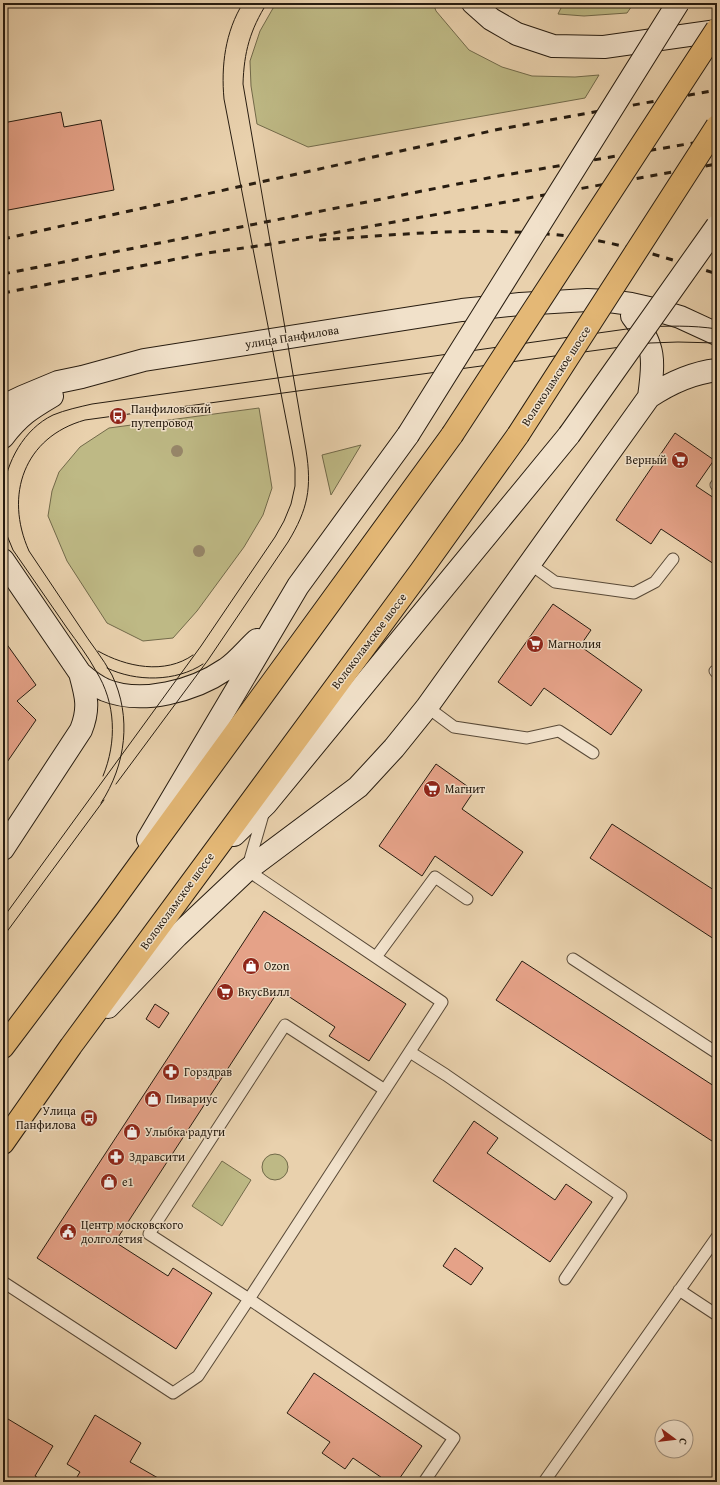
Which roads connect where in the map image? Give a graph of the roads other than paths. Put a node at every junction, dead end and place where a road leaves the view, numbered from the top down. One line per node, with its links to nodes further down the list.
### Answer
1 (473, 3): 3 (street)
2 (678, 3): 16 (street, bridge)
3 (717, 30): 25 (main road, bridge)
4 (717, 126): 22 (main road, Волоколамское шоссе, bridge)
5 (717, 226): 20 (street, bridge)
6 (610, 301): 7 (street, улица Панфилова); 9 (street, улица Панфилова); 10 (street)
7 (717, 334)
8 (717, 370): 10 (street)
9 (82, 377): 11 (street, улица Панфилова); 12 (street)
10 (649, 398): 15 (street)
11 (3, 406)
12 (3, 437)
13 (673, 559): 15 (lane)
14 (3, 560): 17 (street)
15 (530, 564): 18 (street)
16 (298, 586): 17 (street); 25 (street)
17 (80, 673): 21 (street)
18 (428, 707): 19 (lane); 23 (street)
19 (593, 753)
20 (266, 804): 22 (street); 23 (lane)
21 (3, 849)
22 (203, 865): 28 (main road, Волоколамское шоссе)
23 (247, 870): 26 (lane); 28 (street)
24 (467, 899): 26 (lane)
25 (107, 909): 29 (main road)
26 (376, 957): 30 (lane)
27 (573, 959): 31 (lane)
28 (71, 1046): 33 (main road, Волоколамское шоссе)
29 (3, 1047)
30 (410, 1052): 32 (lane); 35 (lane)
31 (717, 1052)
32 (385, 1090): 38 (lane); 38 (lane)
33 (3, 1143)
34 (717, 1237): 37 (lane)
35 (564, 1279)
36 (3, 1282): 38 (lane)
37 (680, 1290): 39 (lane); 41 (lane)
38 (249, 1299): 40 (lane)
39 (717, 1315)
40 (424, 1482)
41 (544, 1482)

